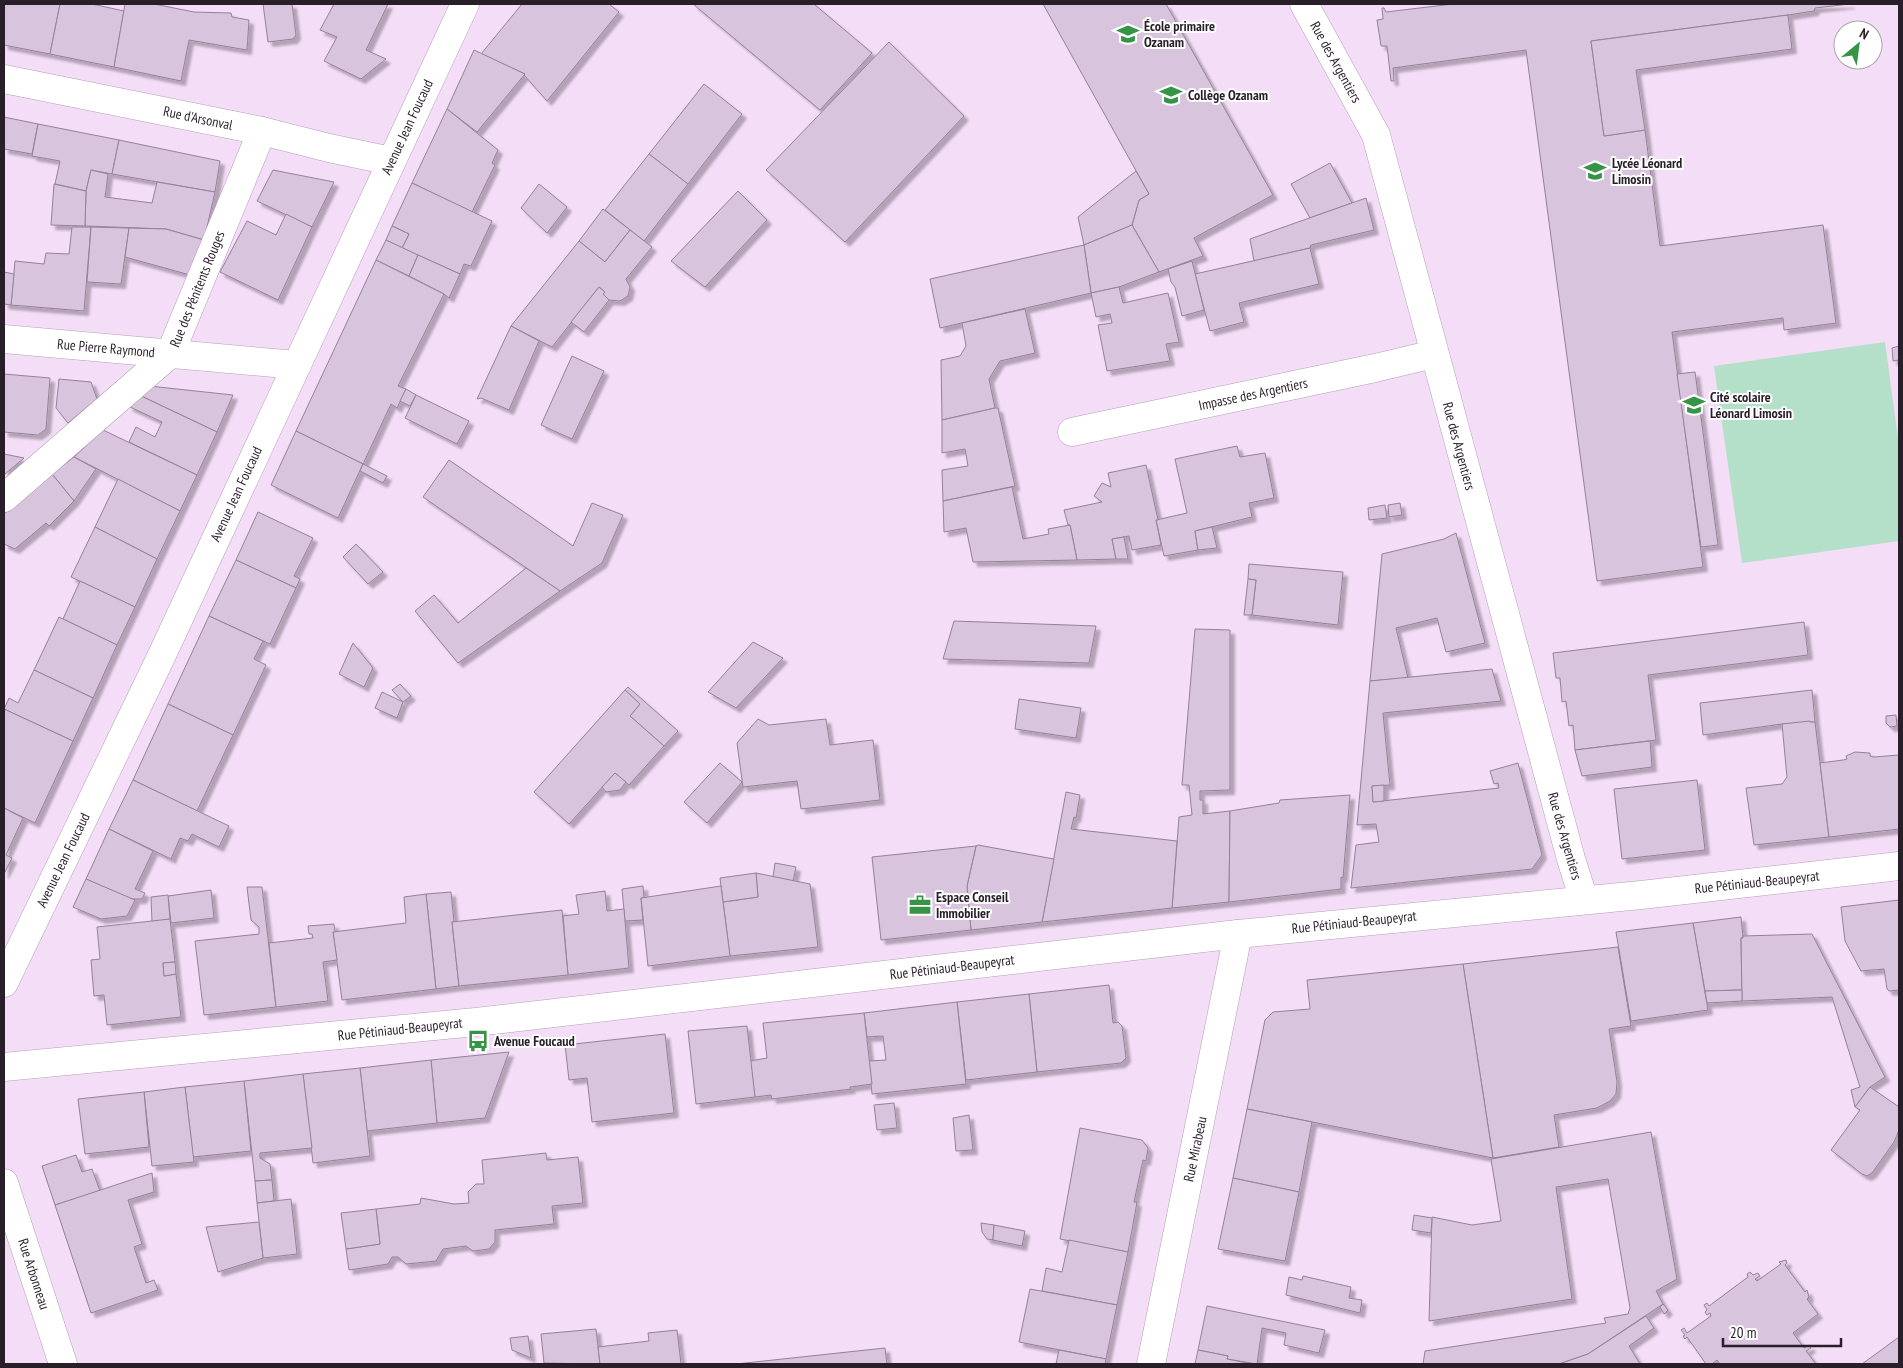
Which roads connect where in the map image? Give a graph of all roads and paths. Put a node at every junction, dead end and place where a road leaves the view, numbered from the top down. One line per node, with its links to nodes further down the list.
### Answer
1 (465, 4): 5 (street, Avenue Jean Foucaud)
2 (1304, 4): 8 (street, Rue des Argentiers)
3 (4, 79): 4 (street, Rue d'Arsonval)
4 (262, 132): 5 (street, Rue d'Arsonval); 7 (street, Rue des Pénitents Rouges)
5 (391, 161): 9 (street, Avenue Jean Foucaud)
6 (4, 339): 7 (street, Rue Pierre Raymond)
7 (170, 354): 9 (street, Rue Pierre Raymond); 11 (street, Rue des Pénitents Rouges)
8 (1434, 354): 10 (street, Impasse des Argentiers); 13 (street, Rue des Argentiers)
9 (297, 365): 15 (street, Avenue Jean Foucaud)
10 (1072, 432)
11 (4, 498)
12 (1899, 866): 13 (street, Rue Pétiniaud-Beaupeyrat)
13 (1584, 900): 14 (street, Rue Pétiniaud-Beaupeyrat)
14 (1238, 934): 17 (street, Rue Pétiniaud-Beaupeyrat); 20 (street, Rue Mirabeau)
15 (12, 945): 16 (street, Avenue Jean Foucaud)
16 (4, 983)
17 (4, 1067)
18 (4, 1184): 19 (street, Rue Arbonneau)
19 (64, 1364)
20 (1151, 1364)

